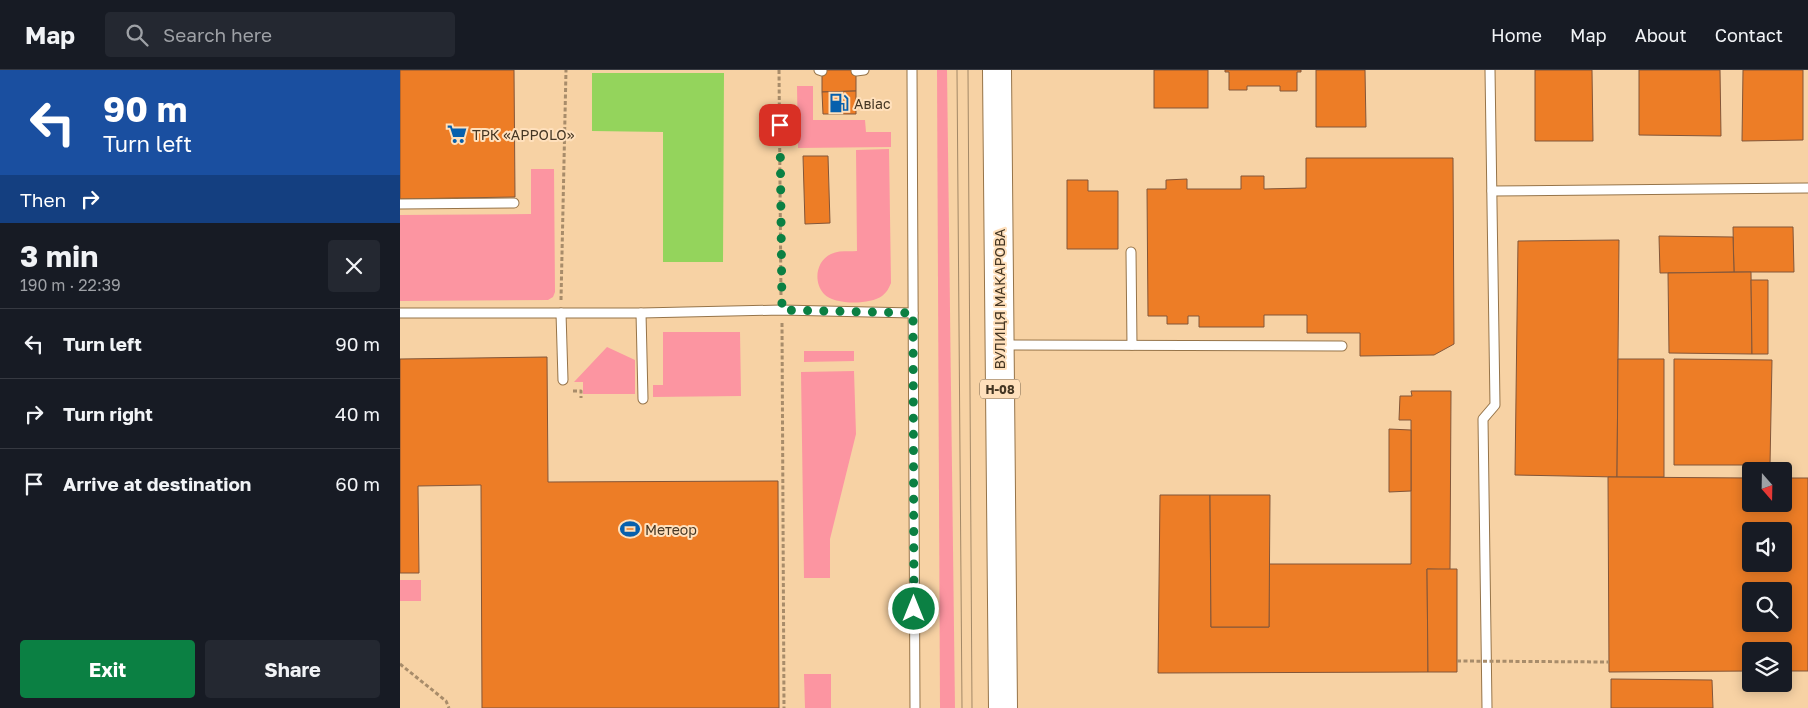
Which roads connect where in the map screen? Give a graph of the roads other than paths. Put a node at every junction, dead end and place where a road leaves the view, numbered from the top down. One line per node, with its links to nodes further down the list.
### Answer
1 (864, 70): 5 (lane)
2 (912, 70): 14 (lane)
3 (998, 70): 15 (main road, ВУЛИЦЯ МАКАРОВА / Н-08)
4 (1490, 70): 7 (lane)
5 (856, 71)
6 (1808, 188): 7 (lane)
7 (1492, 191): 22 (lane)
8 (514, 202): 9 (lane)
9 (400, 204)
10 (1131, 252): 16 (lane)
11 (400, 313): 12 (lane)
12 (561, 313): 13 (lane); 18 (lane)
13 (641, 313): 14 (lane); 19 (lane)
14 (913, 313): 20 (lane)
15 (1000, 344): 16 (lane); 21 (main road, ВУЛИЦЯ МАКАРОВА / Н-08)
16 (1132, 345): 17 (lane)
17 (1342, 346)
18 (563, 380)
19 (643, 399)
20 (915, 708)
21 (1002, 708)
22 (1487, 708)

